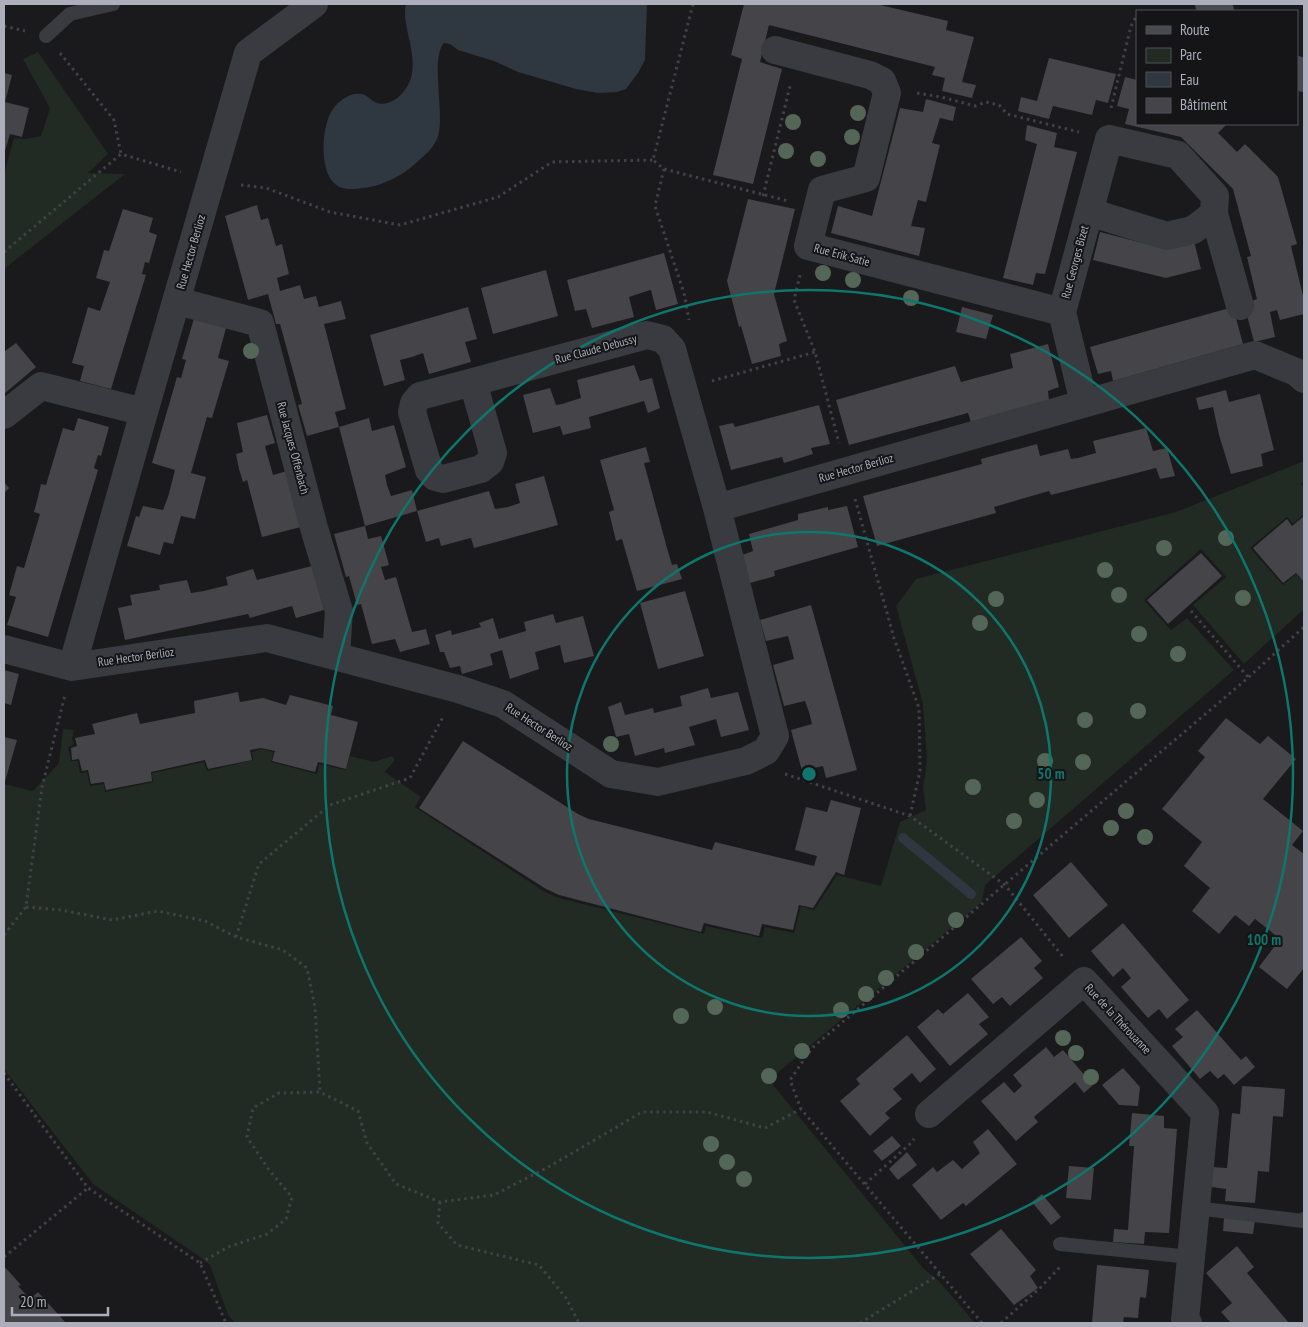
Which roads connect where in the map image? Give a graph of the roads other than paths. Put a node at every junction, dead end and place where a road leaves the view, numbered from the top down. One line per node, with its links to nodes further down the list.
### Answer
1 (113, 4): 3 (lane)
2 (314, 4): 7 (street, Rue Hector Berlioz)
3 (46, 36)
4 (786, 53): 9 (street, Rue Erik Satie)
5 (1089, 212): 6 (street, Rue Georges Bizet); 6 (street, Rue Georges Bizet); 9 (street, Rue Georges Bizet)
6 (1214, 214): 8 (street, Rue Georges Bizet)
7 (176, 301): 13 (street, Rue Hector Berlioz); 17 (street, Rue Jacques Offenbach)
8 (1240, 306)
9 (1062, 312): 12 (street)
10 (1304, 379): 12 (street, Rue Hector Berlioz)
11 (473, 382): 15 (street, Rue Claude Debussy)
12 (1084, 403): 15 (street, Rue Hector Berlioz)
13 (144, 412): 14 (street); 18 (street, Rue Hector Berlioz)
14 (4, 415)
15 (717, 508): 17 (street, Rue Hector Berlioz)
16 (4, 649): 18 (street)
17 (336, 656): 18 (street, Rue Hector Berlioz)
18 (72, 666)
19 (929, 1114): 20 (street, Rue de la Thérouanne)
20 (1196, 1208): 21 (lane); 23 (street, Rue de la Thérouanne)
21 (1304, 1219)
22 (1060, 1244): 23 (lane)
23 (1191, 1257): 24 (street, Rue de la Thérouanne)
24 (1188, 1323)

